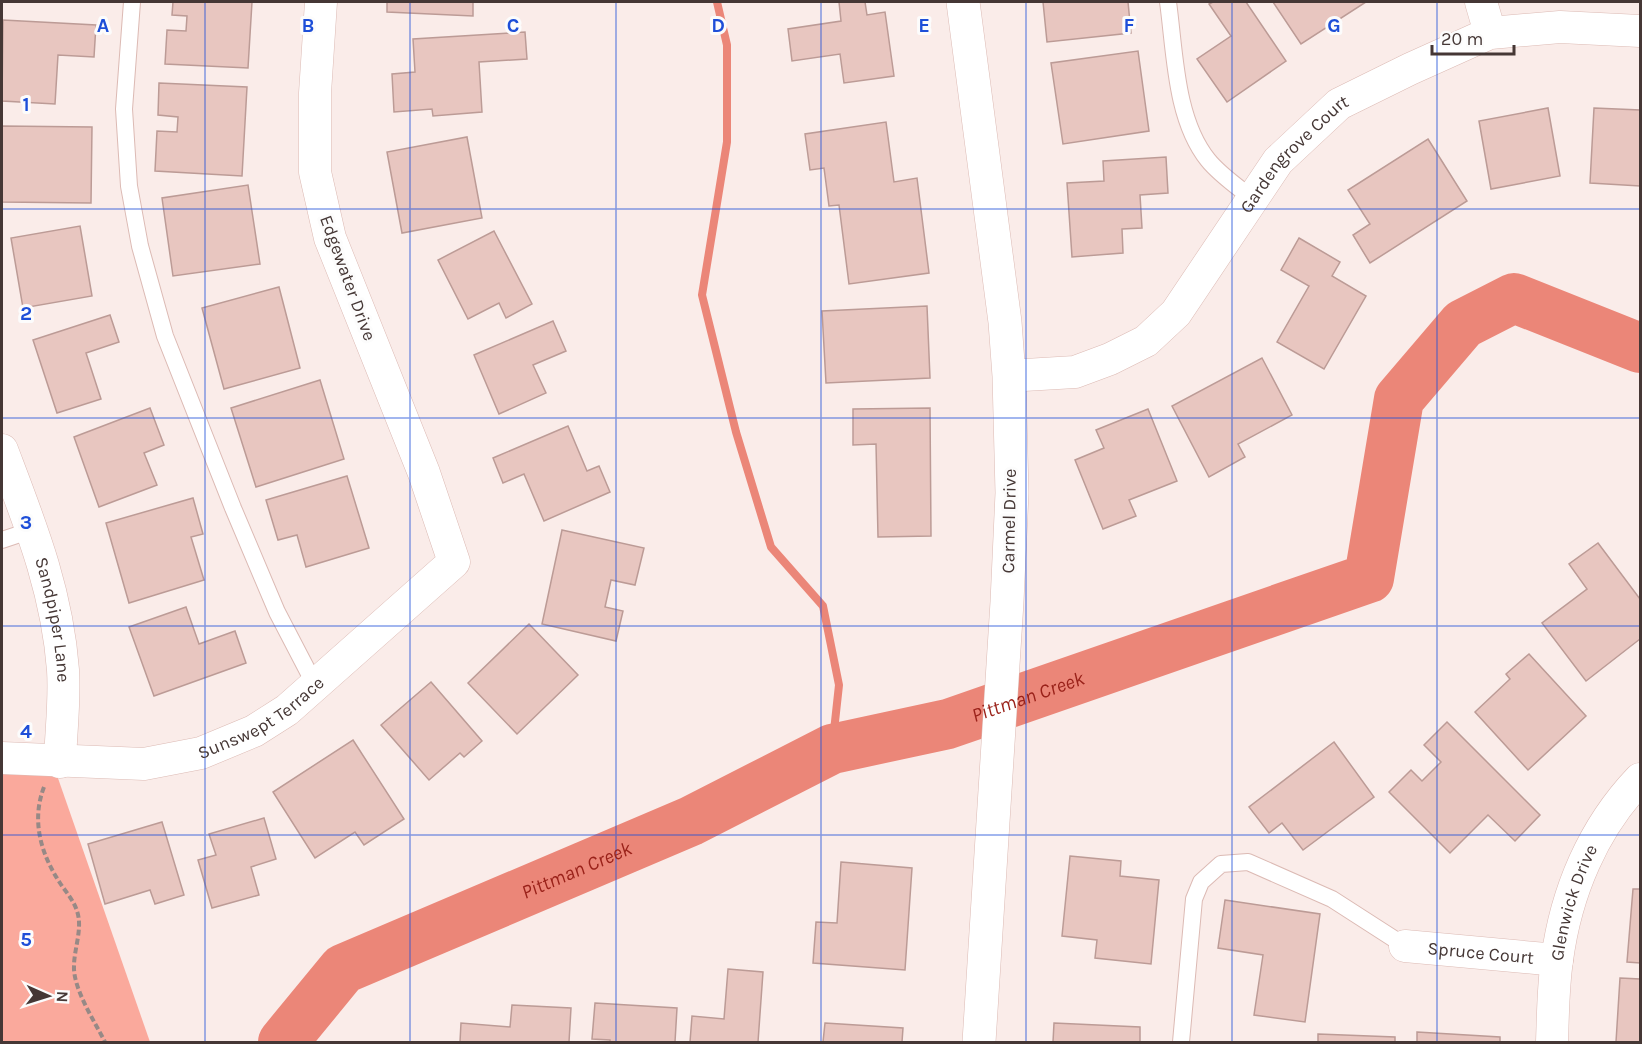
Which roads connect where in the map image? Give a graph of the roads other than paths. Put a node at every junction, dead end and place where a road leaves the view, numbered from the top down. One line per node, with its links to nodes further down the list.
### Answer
1 (132, 2): 14 (lane)
2 (321, 2): 13 (street, Edgewater Drive)
3 (963, 2): 9 (street, Carmel Drive)
4 (1168, 2): 8 (lane)
5 (1481, 2): 7 (street)
6 (1640, 29): 7 (street, Gardengrove Court)
7 (1490, 33): 8 (street, Gardengrove Court)
8 (1253, 199): 9 (street, Gardengrove Court)
9 (1009, 376): 20 (street, Carmel Drive)
10 (2, 450): 11 (street, Sandpiper Lane)
11 (32, 530): 12 (lane); 16 (street, Sandpiper Lane)
12 (2, 540)
13 (447, 542): 14 (street, Sunswept Terrace)
14 (315, 685): 16 (street, Sunswept Terrace)
15 (2, 758): 16 (street, Sunswept Terrace)
16 (53, 771)
17 (1641, 779): 19 (street, Glenwick Drive)
18 (1405, 946): 19 (street, Spruce Court); 21 (lane)
19 (1557, 960): 22 (street, Glenwick Drive)
20 (979, 1042)
21 (1181, 1042)
22 (1552, 1042)

